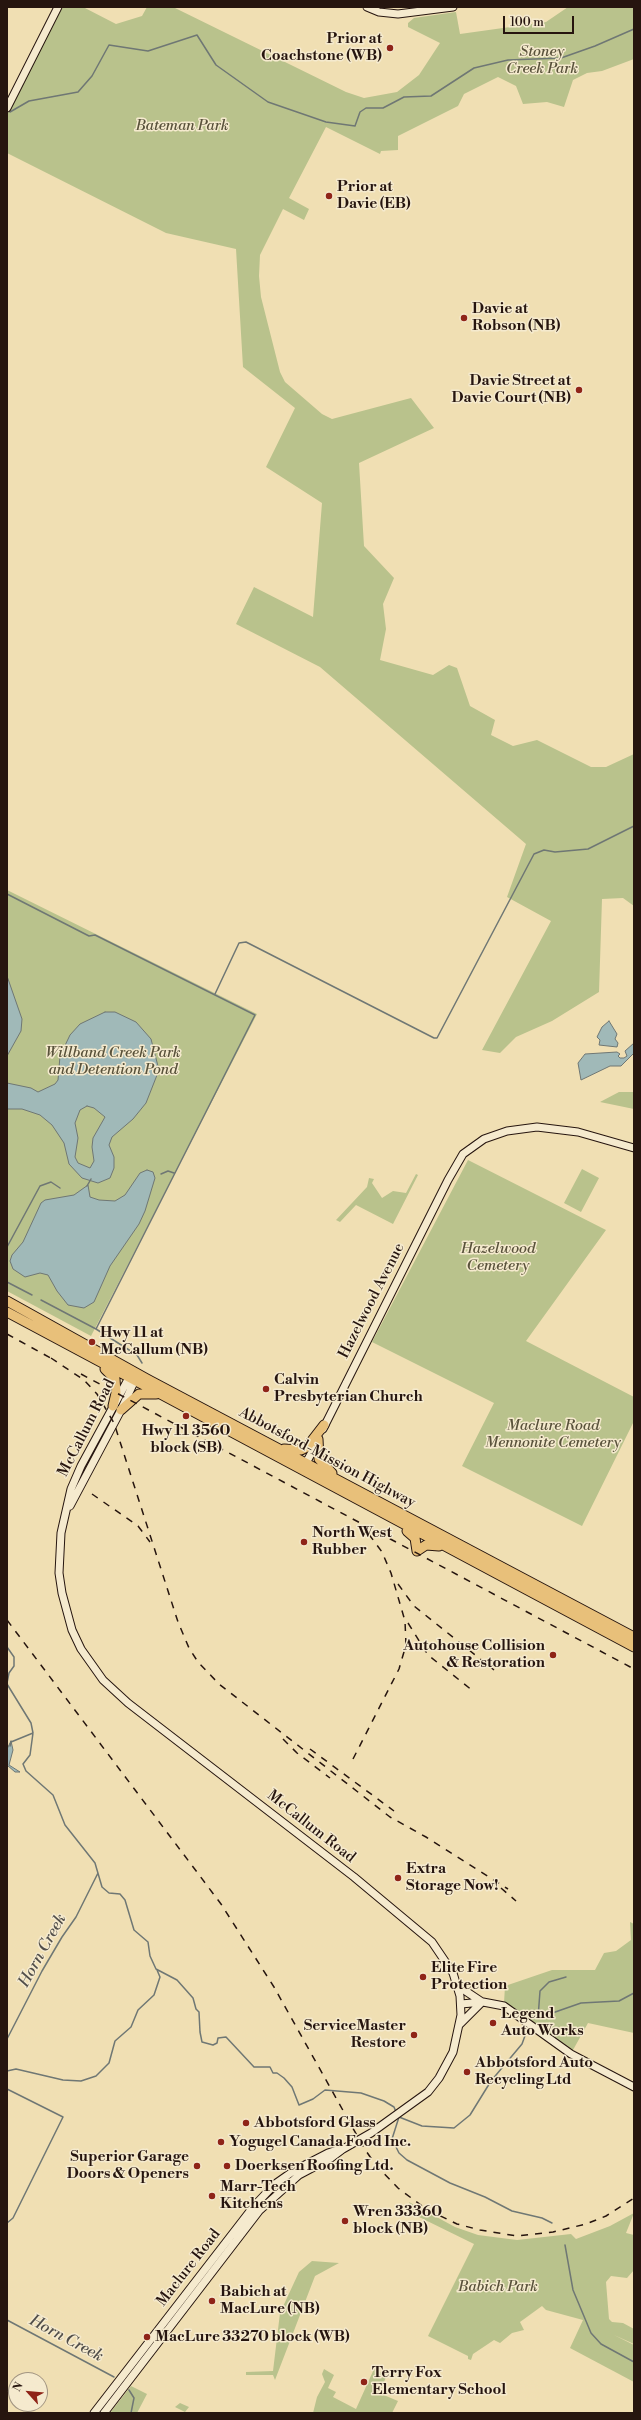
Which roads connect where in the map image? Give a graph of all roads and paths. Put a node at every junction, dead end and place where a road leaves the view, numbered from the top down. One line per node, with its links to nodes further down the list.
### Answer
1 (58, 7): 4 (main road)
2 (366, 7): 3 (main road)
3 (453, 7)
4 (7, 108)
5 (634, 1148): 13 (main road, Hazelwood Avenue)
6 (7, 1301): 9 (highway, Abbotsford-Mission Highway)
7 (7, 1306): 9 (highway)
8 (7, 1312): 9 (highway, Abbotsford-Mission Highway)
9 (34, 1322): 10 (highway, Abbotsford-Mission Highway); 12 (highway)
10 (132, 1376): 11 (highway, Abbotsford-Mission Highway); 12 (main road, McCallum Road); 15 (highway, Abbotsford-Mission Highway)
11 (165, 1396): 12 (highway); 17 (highway, Abbotsford-Mission Highway)
12 (117, 1408): 22 (main road, McCallum Road)
13 (324, 1424): 14 (main road, Hazelwood Avenue); 15 (highway)
14 (318, 1439): 16 (main road, Hazelwood Avenue); 18 (highway)
15 (278, 1448): 16 (highway, Abbotsford-Mission Highway)
16 (306, 1463): 17 (highway); 18 (highway, Abbotsford-Mission Highway)
17 (294, 1465): 18 (highway, Abbotsford-Mission Highway)
18 (336, 1483): 19 (highway, Abbotsford-Mission Highway); 19 (highway); 20 (highway, Abbotsford-Mission Highway)
19 (454, 1552): 21 (highway, Abbotsford-Mission Highway)
20 (634, 1637)
21 (634, 1646)
22 (458, 1986): 23 (main road); 24 (main road, McCallum Road)
23 (483, 2002): 24 (main road); 25 (main road); 26 (main road)
24 (461, 2004): 25 (main road, Maclure Road)
25 (460, 2024): 27 (main road, Maclure Road)
26 (634, 2087)
27 (343, 2149): 28 (main road, Maclure Road); 29 (main road, Maclure Road)
28 (94, 2413)
29 (104, 2413)

